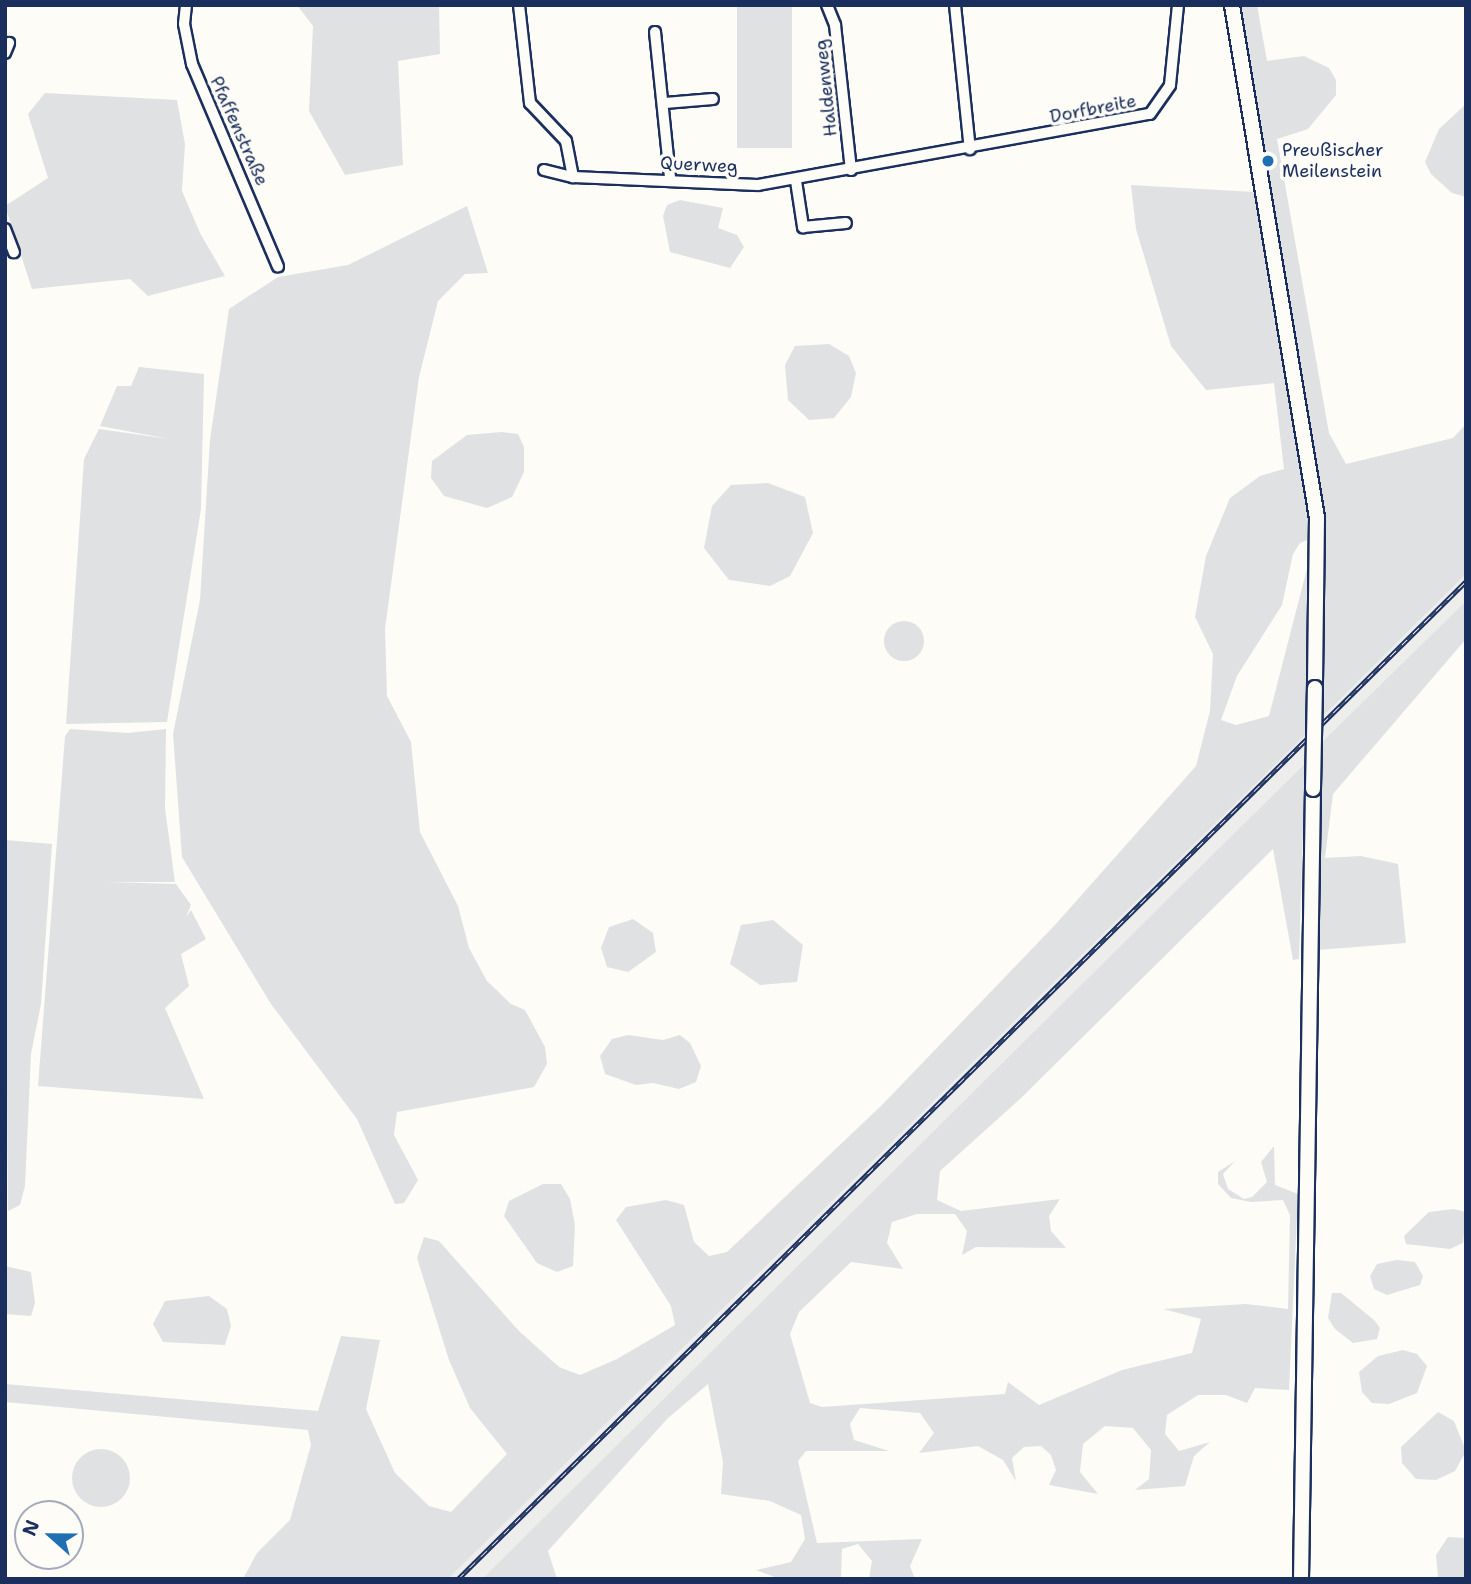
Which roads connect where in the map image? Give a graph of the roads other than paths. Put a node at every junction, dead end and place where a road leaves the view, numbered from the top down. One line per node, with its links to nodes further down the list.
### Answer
1 (186, 5): 19 (street, Pfaffenstraße)
2 (519, 5): 13 (street)
3 (827, 5): 12 (street, Haldenweg)
4 (955, 5): 10 (street)
5 (1178, 5): 10 (street, Dorfbreite)
6 (1232, 5): 20 (main road, bridge)
7 (655, 32): 9 (street)
8 (713, 99): 9 (street)
9 (665, 103): 14 (street)
10 (970, 149): 12 (street, Dorfbreite)
11 (544, 170): 13 (street, Querweg)
12 (851, 170): 15 (street, Querweg)
13 (573, 177): 14 (street, Querweg)
14 (670, 178): 15 (street, Querweg)
15 (796, 181): 16 (street)
16 (846, 223)
17 (5, 229): 18 (street)
18 (14, 252)
19 (278, 267)
20 (1301, 1579)

